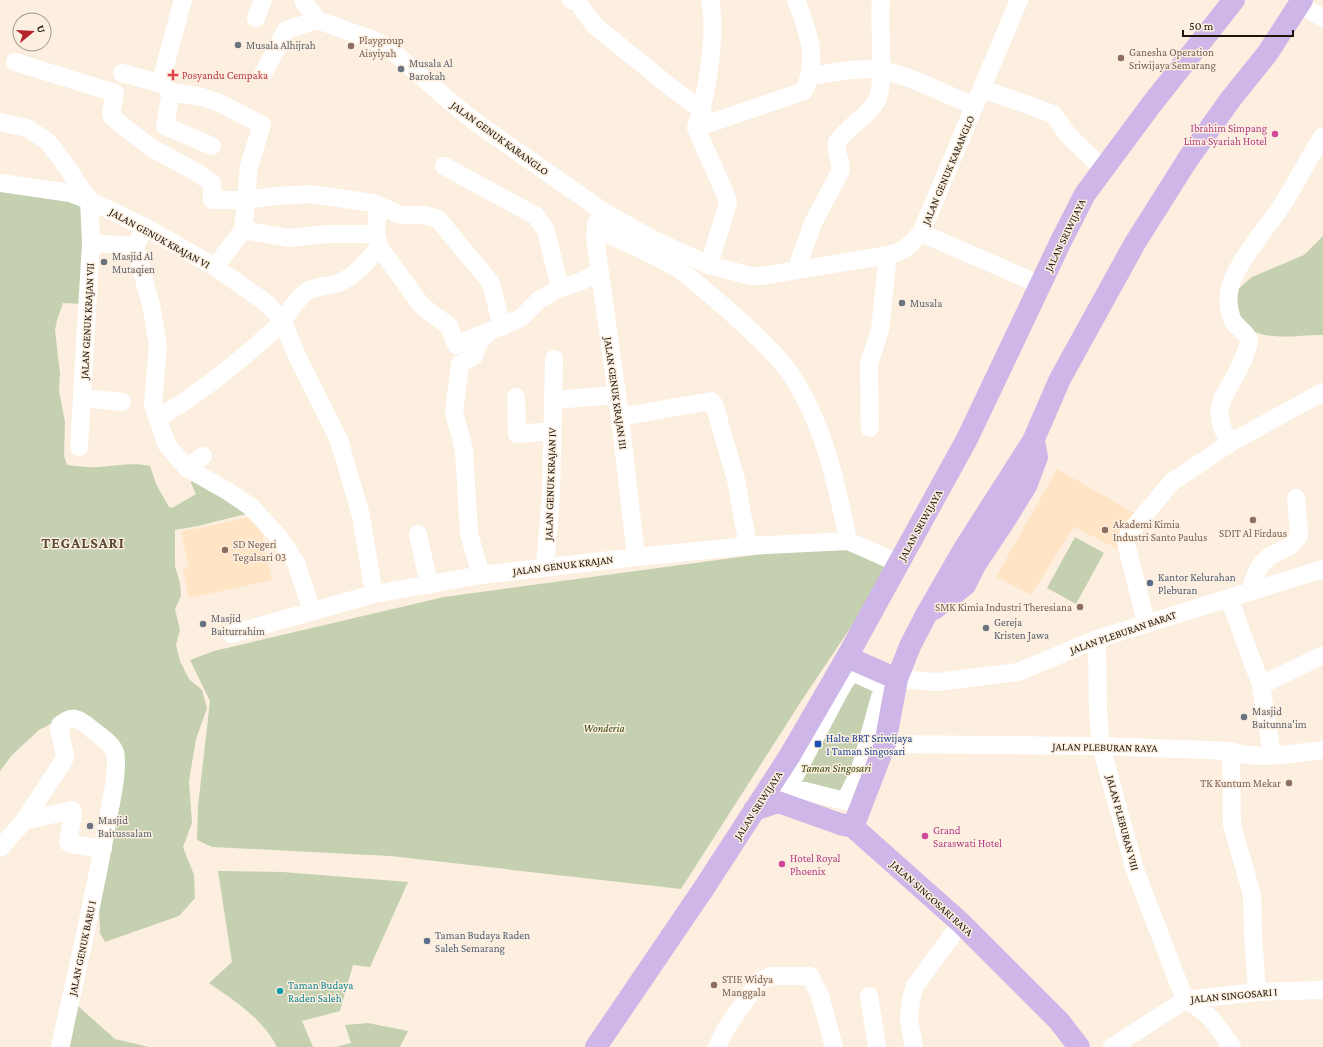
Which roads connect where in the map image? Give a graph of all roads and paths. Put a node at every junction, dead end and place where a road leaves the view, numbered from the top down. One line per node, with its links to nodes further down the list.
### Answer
1 (183, 0): 19 (street)
2 (263, 0): 11 (street)
3 (303, 0): 13 (street)
4 (571, 0): 22 (street)
5 (710, 0): 22 (street)
6 (796, 0): 18 (street)
7 (881, 0): 15 (street)
8 (1019, 0): 20 (street, JALAN GENUK KARANGLO)
9 (1234, 0): 28 (main road, JALAN SRIWIJAYA)
10 (1301, 2): 12 (street); 83 (main road)
11 (256, 18)
12 (1323, 18)
13 (317, 20): 16 (street); 33 (street, JALAN GENUK KARANGLO)
14 (15, 62): 31 (street)
15 (881, 70): 18 (street, JALAN GENUK KARANGLO); 21 (street, JALAN GENUK KARANGLO); 43 (street)
16 (264, 72)
17 (122, 73): 19 (street)
18 (809, 76): 24 (street)
19 (166, 88): 26 (street); 31 (street)
20 (983, 89): 21 (street, JALAN GENUK KARANGLO); 28 (street)
21 (975, 106): 36 (street, JALAN GENUK KARANGLO)
22 (702, 110): 24 (street)
23 (0, 122): 30 (street)
24 (696, 128): 41 (street)
25 (1323, 136): 60 (street)
26 (212, 146)
27 (444, 166): 46 (street)
28 (1103, 169): 45 (main road, JALAN SRIWIJAYA)
29 (0, 183): 30 (street, JALAN GENUK KRAJAN VI)
30 (89, 200): 34 (street, JALAN GENUK KRAJAN VI); 38 (street, JALAN GENUK KRAJAN VII)
31 (246, 200): 32 (street); 35 (street)
32 (378, 205): 37 (street); 48 (street)
33 (599, 220): 41 (street, JALAN GENUK KARANGLO); 44 (street, JALAN GENUK KRAJAN III); 66 (street)
34 (145, 227): 39 (street); 42 (street, JALAN GENUK KRAJAN VI)
35 (243, 230): 37 (street); 42 (street)
36 (921, 233): 40 (street, JALAN GENUK KARANGLO); 45 (street, JALAN GENUK KARANGLO)
37 (378, 240): 47 (street); 48 (street)
38 (90, 243): 39 (street); 53 (street, JALAN GENUK KRAJAN VII)
39 (135, 246): 57 (street)
40 (888, 255): 43 (street, JALAN GENUK KARANGLO); 58 (street)
41 (709, 265): 43 (street, JALAN GENUK KARANGLO)
42 (215, 267): 47 (street, JALAN GENUK KRAJAN VI)
43 (796, 270)
44 (600, 271): 46 (street); 51 (street, JALAN GENUK KRAJAN III)
45 (1041, 284): 69 (main road, JALAN SRIWIJAYA)
46 (560, 288): 48 (street)
47 (282, 319): 57 (street); 75 (street, JALAN GENUK KRAJAN VI)
48 (495, 330): 72 (street)
49 (554, 359): 54 (street, JALAN GENUK KRAJAN IV)
50 (1323, 392): 60 (street)
51 (616, 395): 54 (street); 56 (street, JALAN GENUK KRAJAN III)
52 (516, 397): 59 (street)
53 (83, 398): 55 (street); 61 (street, JALAN GENUK KRAJAN VII)
54 (554, 400): 59 (street, JALAN GENUK KRAJAN IV)
55 (122, 402)
56 (620, 417): 67 (street); 68 (street, JALAN GENUK KRAJAN III)
57 (158, 418): 63 (street)
58 (870, 428)
59 (552, 432): 70 (street, JALAN GENUK KRAJAN IV)
60 (1230, 443): 78 (street)
61 (79, 446)
62 (203, 456): 63 (street)
63 (187, 468): 77 (street)
64 (1296, 498): 74 (street)
65 (418, 534): 73 (street)
66 (848, 542): 67 (street, JALAN GENUK KRAJAN); 69 (street, JALAN GENUK KRAJAN)
67 (748, 546): 68 (street, JALAN GENUK KRAJAN)
68 (636, 557): 70 (street, JALAN GENUK KRAJAN)
69 (898, 563): 82 (main road, JALAN SRIWIJAYA)
70 (545, 567): 72 (street, JALAN GENUK KRAJAN)
71 (1323, 569): 74 (street, JALAN PLEBURAN BARAT)
72 (481, 575): 73 (street, JALAN GENUK KRAJAN)
73 (429, 585): 75 (street, JALAN GENUK KRAJAN)
74 (1250, 591): 76 (street, JALAN PLEBURAN BARAT)
75 (374, 594): 77 (street, JALAN GENUK KRAJAN)
76 (1228, 598): 78 (street, JALAN PLEBURAN BARAT); 84 (street)
77 (312, 612): 79 (street, JALAN GENUK KRAJAN)
78 (1146, 622): 80 (street, JALAN PLEBURAN BARAT)
79 (231, 634)
80 (1097, 638): 83 (street, JALAN PLEBURAN BARAT); 86 (street, JALAN PLEBURAN VIII)
81 (1323, 655): 84 (street)
82 (848, 657): 83 (main road); 90 (main road, JALAN SRIWIJAYA)
83 (897, 679): 85 (main road)
84 (1261, 685): 89 (street)
85 (885, 744): 86 (street, JALAN PLEBURAN RAYA); 93 (main road)
86 (1101, 746): 88 (street, JALAN PLEBURAN RAYA); 100 (street, JALAN PLEBURAN VIII)
87 (1323, 750): 89 (street, JALAN PLEBURAN RAYA)
88 (1231, 751): 89 (street, JALAN PLEBURAN RAYA); 98 (street)
89 (1272, 754)
90 (774, 795): 93 (main road, JALAN SINGOSARI RAYA); 102 (main road, JALAN SRIWIJAYA)
91 (845, 801): 91 (street)
92 (24, 821): 94 (street); 95 (street); 95 (street, JALAN GENUK BARU I)
93 (852, 827): 96 (main road, JALAN SINGOSARI RAYA)
94 (0, 848)
95 (103, 849): 101 (street, JALAN GENUK BARU I)
96 (961, 923): 106 (street); 107 (main road, JALAN SINGOSARI RAYA)
97 (1323, 990): 98 (street, JALAN SINGOSARI I)
98 (1257, 992): 100 (street, JALAN SINGOSARI I)
99 (869, 996): 105 (street)
100 (1185, 1000): 108 (street, JALAN SINGOSARI I); 109 (street)
101 (60, 1047)
102 (596, 1047)
103 (717, 1047): 104 (street)
104 (834, 1047)
105 (877, 1047)
106 (914, 1047)
107 (1079, 1047)
108 (1112, 1047)
109 (1232, 1047)

